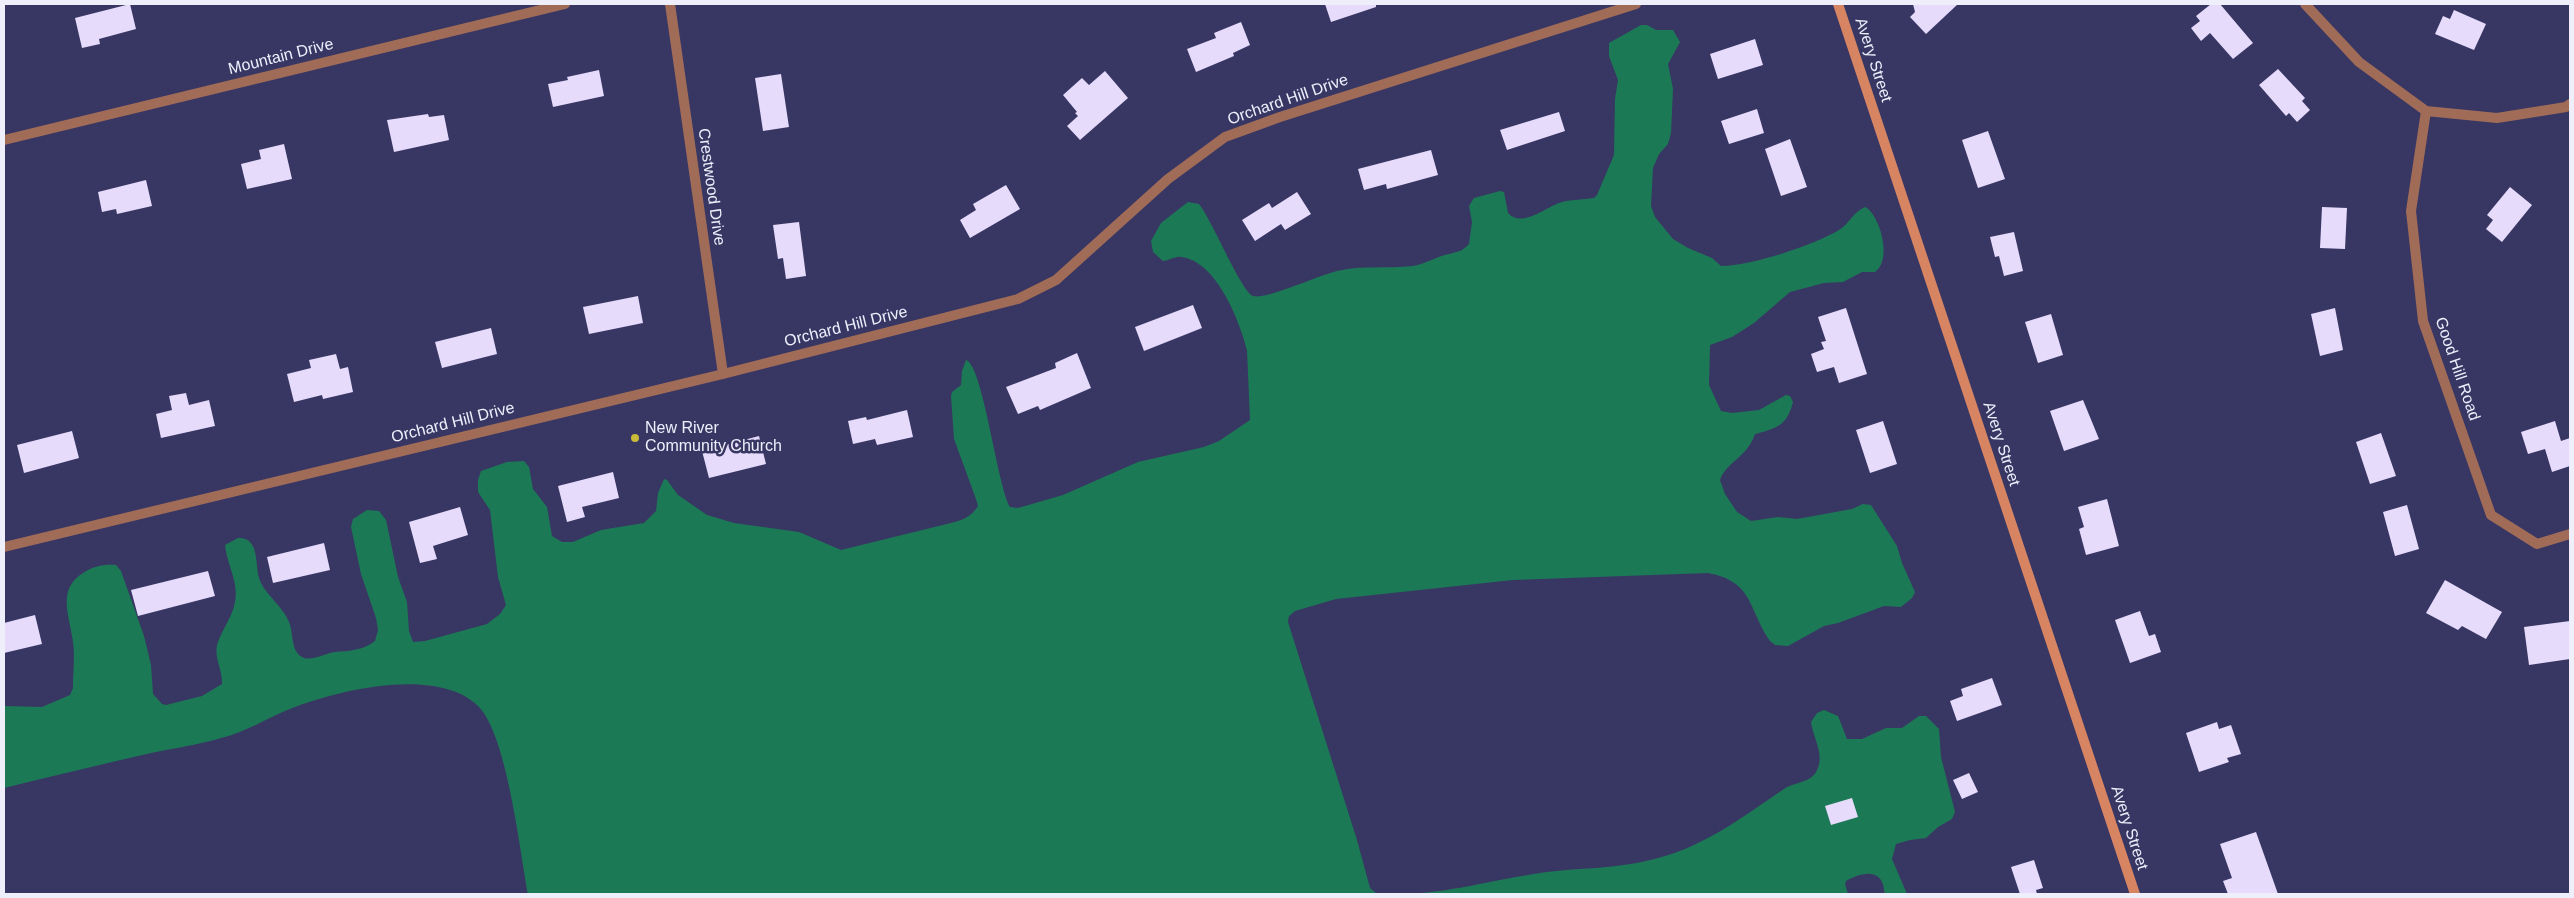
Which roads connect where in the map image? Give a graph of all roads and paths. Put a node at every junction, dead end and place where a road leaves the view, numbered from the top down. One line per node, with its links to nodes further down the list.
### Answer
1 (565, 4): 8 (street, Mountain Drive)
2 (670, 4): 9 (street, Crestwood Drive)
3 (1636, 4): 9 (street, Orchard Hill Drive)
4 (1838, 4): 12 (main road, Avery Street)
5 (2304, 4): 7 (street)
6 (2570, 104): 7 (street)
7 (2426, 111): 10 (street, Good Hill Road)
8 (4, 140)
9 (723, 374): 11 (street, Orchard Hill Drive)
10 (2570, 534)
11 (4, 547)
12 (2136, 894)

